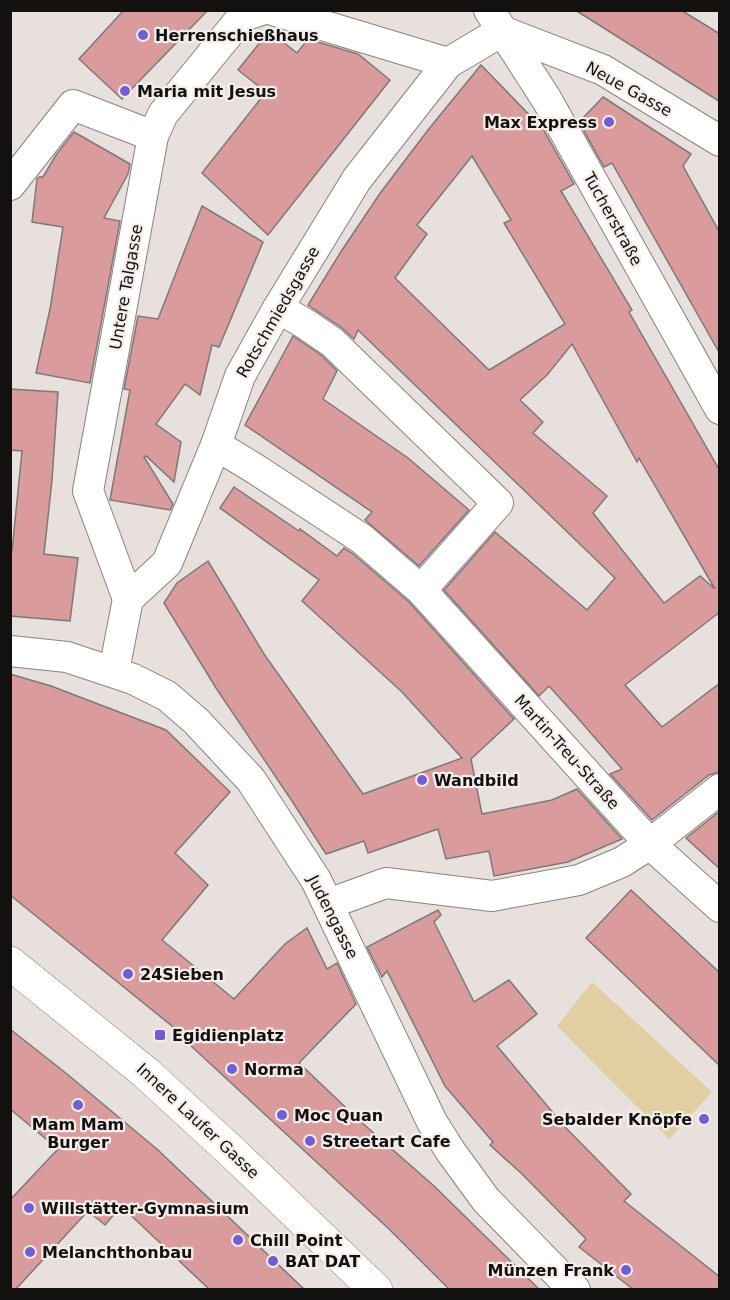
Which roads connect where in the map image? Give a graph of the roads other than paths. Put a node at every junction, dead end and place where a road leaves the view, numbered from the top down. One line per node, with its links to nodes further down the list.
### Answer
1 (261, 10): 5 (street, Untere Talgasse)
2 (272, 10): 4 (street)
3 (496, 21): 4 (street, Rotschmiedsgasse); 6 (street, Neue Gasse); 9 (street, Tucherstraße)
4 (448, 63): 8 (street, Rotschmiedsgasse)
5 (153, 136): 7 (street); 12 (street, Untere Talgasse)
6 (720, 141)
7 (10, 185)
8 (278, 308): 10 (street, Rotschmiedsgasse); 11 (street)
9 (720, 409)
10 (216, 445): 11 (street, Martin-Treu-Straße); 12 (street, Rotschmiedsgasse)
11 (421, 590): 16 (street, Martin-Treu-Straße)
12 (128, 599): 14 (street)
13 (10, 651): 14 (street, Judengasse)
14 (114, 671): 17 (street, Judengasse)
15 (720, 789): 16 (street)
16 (650, 844): 17 (street); 18 (street, Martin-Treu-Straße)
17 (328, 904): 20 (street, Judengasse)
18 (720, 907)
19 (10, 963): 21 (street, Innere Laufer Gasse)
20 (571, 1288)
21 (376, 1290)

